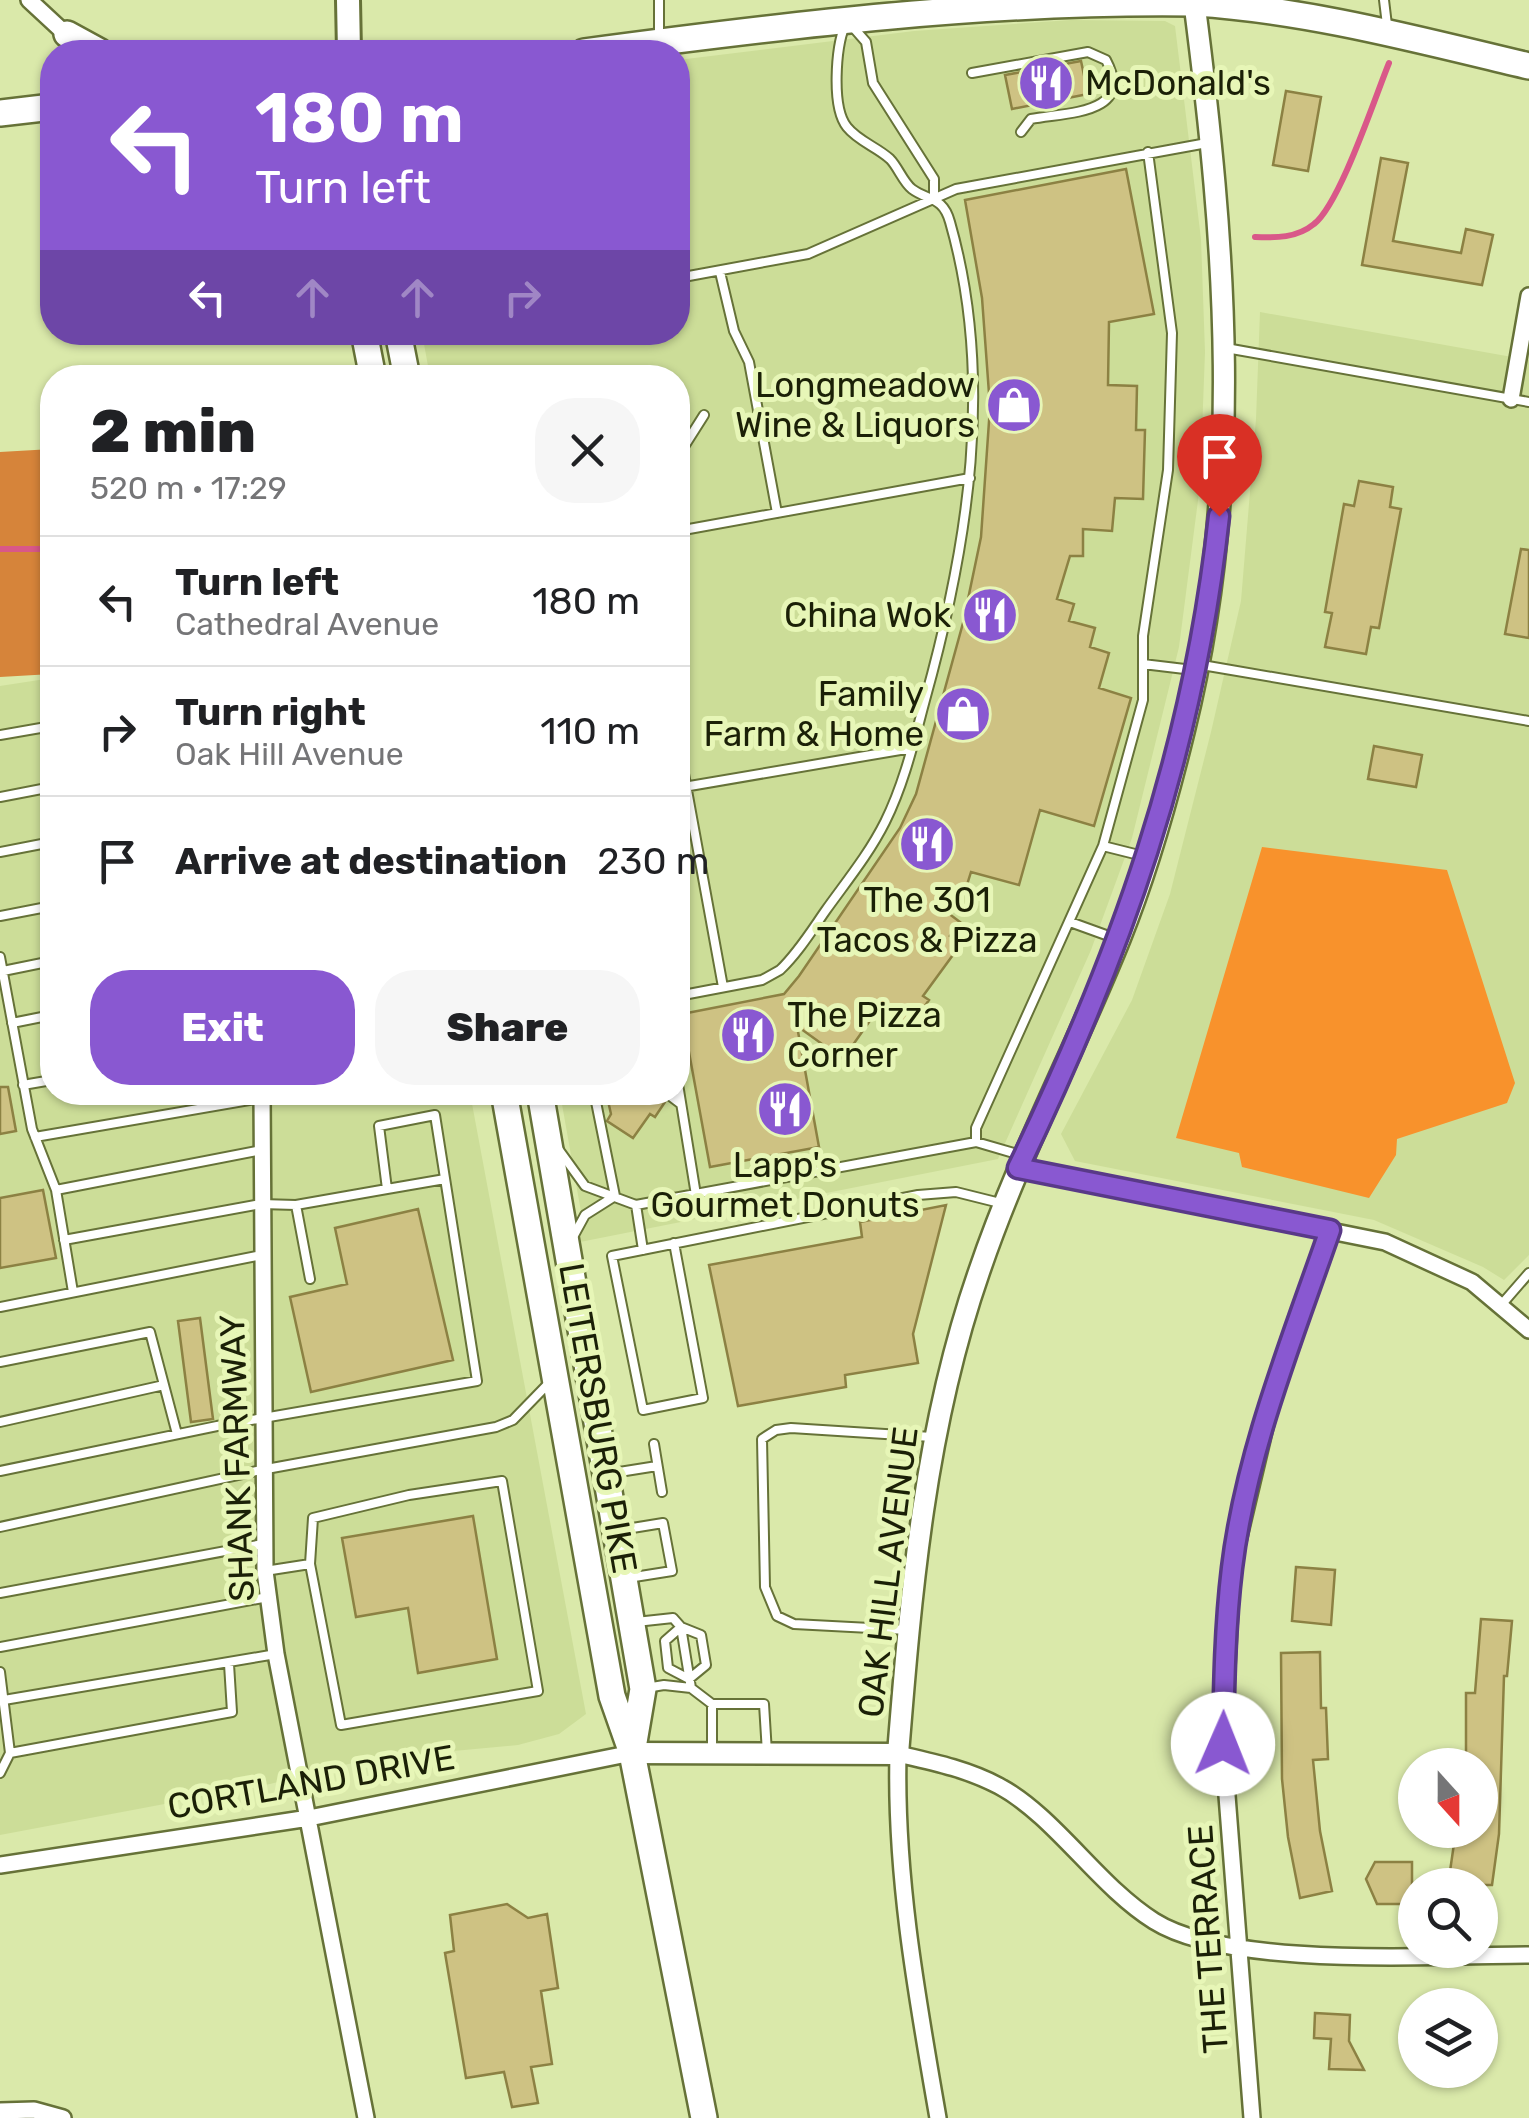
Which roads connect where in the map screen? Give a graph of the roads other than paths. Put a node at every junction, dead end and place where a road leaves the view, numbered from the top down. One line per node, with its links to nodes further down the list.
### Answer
1 (29, 0): 10 (street)
2 (348, 0): 11 (main road)
3 (659, 0): 12 (lane)
4 (1297, 0): 9 (main road)
5 (1384, 0): 9 (lane)
6 (1018, 1): 7 (main road); 8 (main road)
7 (1194, 2): 9 (main road); 19 (street, OAK HILL AVENUE)
8 (847, 10): 13 (main road); 21 (lane); 21 (lane)
9 (1388, 33): 14 (main road)
10 (70, 40)
11 (349, 40)
12 (659, 40)
13 (671, 40)
14 (1529, 66)
15 (972, 74): 18 (lane)
16 (40, 108): 17 (main road)
17 (0, 113)
18 (1021, 132)
19 (1212, 142): 20 (lane); 25 (street, OAK HILL AVENUE)
20 (1148, 152): 21 (lane); 33 (lane)
21 (934, 197): 22 (lane); 30 (lane)
22 (720, 272): 23 (lane); 31 (lane)
23 (690, 276)
24 (1529, 296): 26 (street)
25 (1226, 348): 26 (lane); 34 (street, OAK HILL AVENUE)
26 (1511, 399): 27 (lane)
27 (1529, 402)
28 (704, 415): 29 (lane)
29 (690, 437)
30 (970, 478): 31 (lane); 38 (lane)
31 (777, 513): 32 (lane)
32 (690, 529)
33 (1143, 664): 34 (lane); 44 (lane)
34 (1197, 667): 35 (lane); 46 (street, OAK HILL AVENUE)
35 (1529, 721)
36 (40, 728): 37 (lane)
37 (0, 735)
38 (912, 748): 39 (lane); 54 (lane)
39 (690, 786)
40 (40, 789): 41 (lane)
41 (0, 797)
42 (690, 826): 54 (lane)
43 (40, 844): 45 (lane)
44 (1103, 846): 46 (lane); 49 (lane)
45 (0, 852)
46 (1148, 858): 50 (street, OAK HILL AVENUE)
47 (40, 908): 48 (lane)
48 (0, 916)
49 (1070, 922): 50 (lane); 68 (lane)
50 (1120, 940): 70 (street, OAK HILL AVENUE)
51 (0, 957): 53 (lane)
52 (40, 964): 53 (lane)
53 (3, 971): 57 (lane)
54 (723, 988): 55 (lane)
55 (690, 994)
56 (40, 1017): 57 (lane)
57 (12, 1023): 59 (lane)
58 (40, 1082): 59 (lane)
59 (23, 1085): 67 (lane)
60 (212, 1105): 67 (lane)
61 (262, 1105): 69 (street, SHANK FARMWAY)
62 (506, 1105): 93 (main road, LEITERSBURG PIKE)
63 (542, 1105): 66 (main road, LEITERSBURG PIKE)
64 (597, 1105): 75 (lane)
65 (681, 1105): 74 (lane)
66 (546, 1127): 75 (lane); 85 (main road, LEITERSBURG PIKE)
67 (35, 1137): 73 (lane)
68 (976, 1142): 70 (lane); 74 (lane)
69 (262, 1150): 73 (lane); 76 (street, SHANK FARMWAY)
70 (1021, 1162): 77 (street, OAK HILL AVENUE); 80 (street)
71 (446, 1178): 72 (lane); 72 (lane); 95 (lane)
72 (386, 1189): 78 (lane)
73 (56, 1190): 81 (lane)
74 (696, 1195): 79 (lane)
75 (615, 1196): 79 (lane); 85 (lane)
76 (261, 1204): 78 (lane); 81 (lane); 84 (street, SHANK FARMWAY)
77 (1004, 1204): 82 (lane); 98 (street, OAK HILL AVENUE)
78 (296, 1205): 87 (lane)
79 (636, 1206): 83 (lane)
80 (1330, 1230): 89 (street); 132 (street, THE TERRACE)
81 (64, 1240): 88 (lane)
82 (674, 1242): 83 (lane); 83 (lane)
83 (643, 1250)
84 (262, 1255): 88 (lane); 95 (street, SHANK FARMWAY)
85 (568, 1263): 103 (main road, LEITERSBURG PIKE)
86 (1529, 1273): 89 (lane)
87 (310, 1279)
88 (73, 1292): 90 (lane)
89 (1502, 1304): 91 (street)
90 (0, 1307)
91 (1529, 1330)
92 (0, 1362): 94 (lane)
93 (555, 1377): 101 (lane); 125 (main road, LEITERSBURG PIKE)
94 (164, 1385): 96 (lane); 97 (lane)
95 (262, 1421): 97 (lane); 101 (street, SHANK FARMWAY)
96 (0, 1422)
97 (177, 1434): 102 (lane)
98 (936, 1437): 115 (street, OAK HILL AVENUE); 115 (lane)
99 (654, 1444): 100 (lane)
100 (658, 1466): 103 (lane); 104 (lane)
101 (261, 1470): 105 (lane); 107 (street, SHANK FARMWAY)
102 (0, 1471)
103 (606, 1475): 106 (main road, LEITERSBURG PIKE)
104 (662, 1492)
105 (0, 1526)
106 (616, 1531): 110 (main road, LEITERSBURG PIKE); 110 (lane)
107 (263, 1544): 109 (street, SHANK FARMWAY); 111 (lane)
108 (310, 1564): 108 (lane); 109 (lane)
109 (265, 1571): 112 (street, SHANK FARMWAY)
110 (624, 1579): 113 (main road, LEITERSBURG PIKE)
111 (0, 1593)
112 (268, 1597): 116 (lane); 117 (street, SHANK FARMWAY)
113 (632, 1622): 114 (lane); 121 (main road, LEITERSBURG PIKE)
114 (681, 1627): 120 (lane); 120 (lane); 120 (lane)
115 (908, 1630): 128 (street, OAK HILL AVENUE)
116 (0, 1646)
117 (276, 1654): 118 (lane); 130 (street, SHANK FARMWAY)
118 (228, 1664): 122 (lane); 124 (lane)
119 (0, 1672): 122 (lane)
120 (690, 1683): 121 (lane); 123 (lane)
121 (643, 1688): 125 (main road, LEITERSBURG PIKE)
122 (4, 1700): 124 (lane)
123 (712, 1704): 126 (lane); 127 (lane)
124 (10, 1752): 129 (lane)
125 (632, 1753): 126 (street); 130 (street, CORTLAND DRIVE); 137 (main road, LEITERSBURG PIKE)
126 (712, 1753): 127 (street)
127 (767, 1753): 128 (street)
128 (898, 1754): 132 (street); 138 (street, OAK HILL AVENUE)
129 (0, 1773)
130 (309, 1818): 131 (street, CORTLAND DRIVE); 136 (street, SHANK FARMWAY)
131 (0, 1865)
132 (1241, 1948): 133 (street); 139 (street, THE TERRACE)
133 (1529, 1955)
134 (0, 2111): 135 (street)
135 (63, 2118)
136 (366, 2118)
137 (704, 2118)
138 (938, 2118)
139 (1252, 2118)

